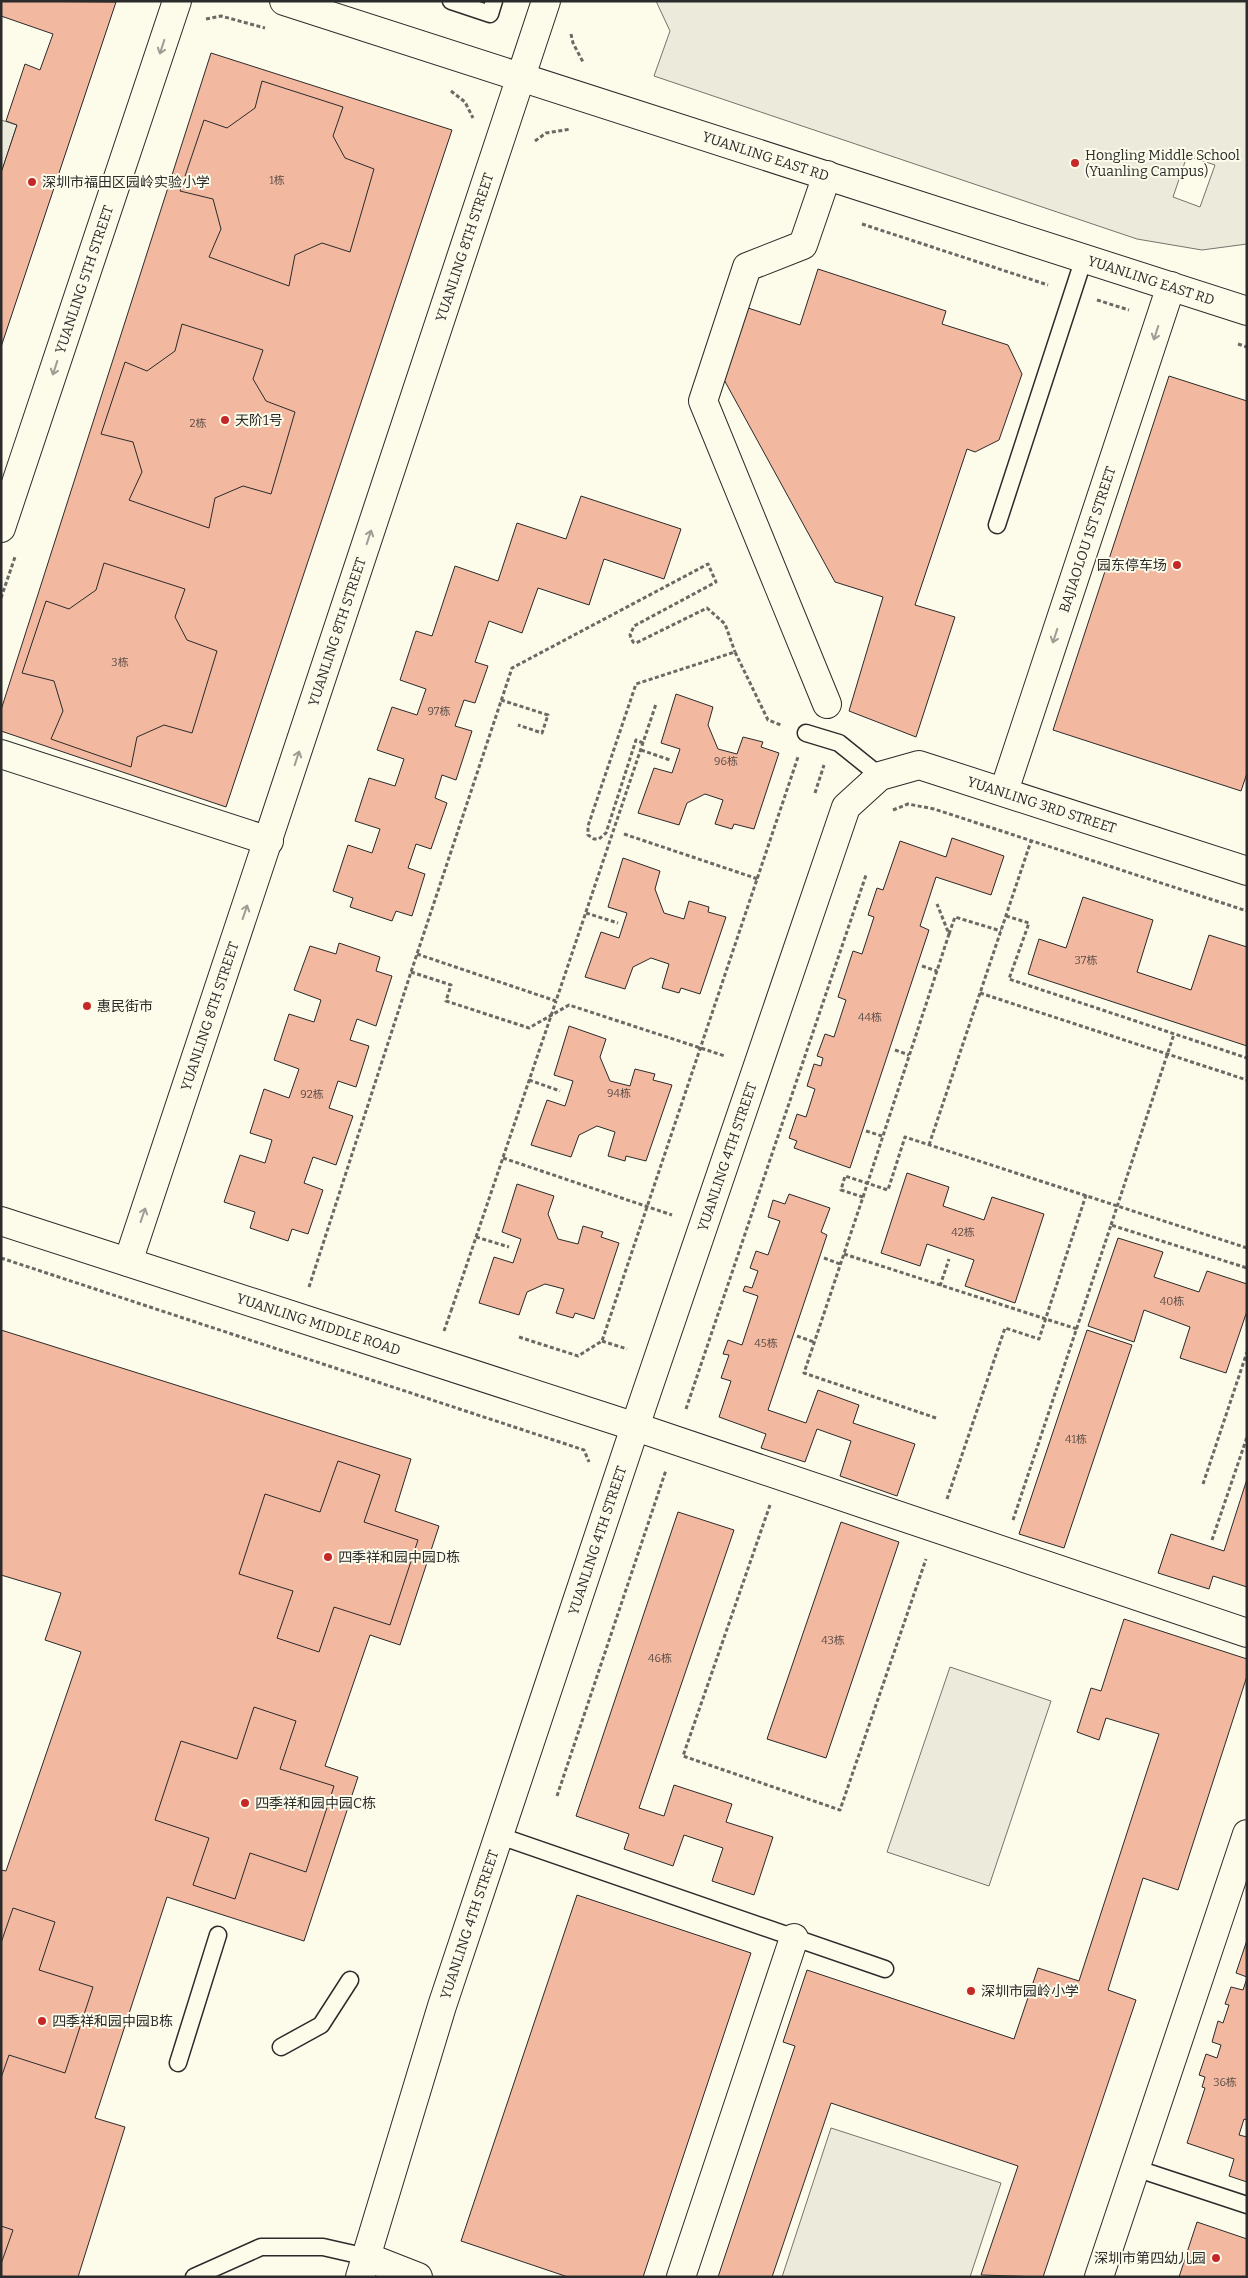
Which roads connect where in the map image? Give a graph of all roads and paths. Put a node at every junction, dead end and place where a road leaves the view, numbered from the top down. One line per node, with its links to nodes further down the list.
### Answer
1 (177, 1): 18 (street, YUANLING 5TH STREET, one-way to 18)
2 (284, 1): 8 (street, YUANLING EAST RD)
3 (451, 1): 4 (lane)
4 (494, 1)
5 (546, 1): 8 (street, YUANLING 8TH STREET)
6 (203, 20): 7 (path)
7 (273, 31)
8 (521, 78): 13 (street, YUANLING EAST RD); 36 (street, YUANLING 8TH STREET, one-way to 8)
9 (443, 88): 10 (path)
10 (474, 122)
11 (570, 128): 12 (path)
12 (530, 144)
13 (827, 175): 14 (street, YUANLING EAST RD); 24 (street)
14 (1084, 258): 15 (street, YUANLING EAST RD); 17 (lane)
15 (1171, 286): 16 (street, YUANLING EAST RD); 32 (street, BAJIAOLOU 1ST STREET, one-way to 32)
16 (1247, 311)
17 (997, 525)
18 (1, 528)
19 (17, 551): 20 (path)
20 (1, 598)
21 (735, 652): 22 (path); 26 (path); 27 (path)
22 (501, 700): 25 (path); 48 (path)
23 (656, 704): 27 (path)
24 (827, 704)
25 (518, 725)
26 (806, 733): 31 (lane); 40 (path)
27 (643, 742): 28 (path)
28 (641, 750): 30 (path); 43 (path)
29 (1, 754): 36 (street)
30 (670, 760)
31 (880, 776): 32 (street, YUANLING 3RD STREET); 33 (street, YUANLING 3RD STREET)
32 (1004, 791): 38 (street, YUANLING 3RD STREET)
33 (846, 807): 94 (street, YUANLING 4TH STREET)
34 (934, 809): 37 (path)
35 (624, 834): 40 (path)
36 (269, 841): 80 (street, YUANLING 8TH STREET, one-way to 36)
37 (1031, 841): 42 (path); 44 (path)
38 (1247, 871)
39 (866, 875): 96 (path)
40 (758, 879): 55 (path)
41 (937, 904): 47 (path, bridge)
42 (1247, 911)
43 (586, 913): 45 (path); 53 (path)
44 (1006, 916): 46 (path); 54 (path)
45 (618, 923)
46 (1001, 931): 47 (path); 52 (path)
47 (949, 934): 50 (path, bridge)
48 (417, 954): 51 (path); 53 (path)
49 (922, 966): 50 (path)
50 (937, 971): 57 (path, bridge)
51 (410, 972): 55 (path); 84 (path)
52 (980, 993): 61 (path); 65 (path)
53 (556, 1001): 60 (path, bridge)
54 (1174, 1034): 59 (path); 72 (path, bridge)
55 (700, 1048): 58 (path); 69 (path)
56 (895, 1050): 57 (path)
57 (909, 1054): 64 (path, bridge)
58 (725, 1056)
59 (1247, 1058)
60 (529, 1080): 62 (path); 66 (path, bridge)
61 (1247, 1080)
62 (560, 1091)
63 (866, 1131): 64 (path)
64 (882, 1136): 68 (path, bridge)
65 (929, 1144): 67 (path); 68 (path)
66 (503, 1158): 69 (path); 73 (path, bridge)
67 (1086, 1195): 75 (path); 101 (path)
68 (863, 1196): 76 (path)
69 (647, 1207): 70 (path); 89 (path)
70 (672, 1215)
71 (1, 1221): 80 (street, YUANLING MIDDLE ROAD)
72 (1111, 1225): 82 (path); 85 (path)
73 (476, 1237): 74 (path); 86 (path, bridge)
74 (509, 1247)
75 (1247, 1248)
76 (844, 1254): 81 (path); 83 (path, bridge)
77 (1, 1258): 97 (path)
78 (824, 1258): 81 (path)
79 (950, 1259): 83 (path)
80 (128, 1262): 94 (street, YUANLING MIDDLE ROAD)
81 (840, 1264): 90 (path)
82 (1247, 1268)
83 (940, 1286): 85 (path, bridge)
84 (307, 1292)
85 (1077, 1329): 100 (path)
86 (443, 1336)
87 (797, 1336): 90 (path)
88 (519, 1338): 89 (path)
89 (602, 1341): 91 (path)
90 (814, 1342): 93 (path)
91 (627, 1349)
92 (1247, 1352): 99 (path)
93 (936, 1418)
94 (636, 1427): 96 (street, YUANLING MIDDLE ROAD); 106 (street, YUANLING 4TH STREET)
95 (1247, 1437): 102 (path)
96 (675, 1440): 98 (street, YUANLING MIDDLE ROAD); 104 (path)
97 (584, 1450)
98 (779, 1476): 101 (street, YUANLING MIDDLE ROAD); 101 (path)
99 (1203, 1484)
100 (1013, 1520)
101 (937, 1529): 103 (street, YUANLING MIDDLE ROAD)
102 (1212, 1540)
103 (1247, 1633)
104 (558, 1796)
105 (1247, 1834): 113 (street)
106 (500, 1836): 108 (lane); 115 (street, YUANLING 4TH STREET)
107 (218, 1935): 112 (lane)
108 (794, 1938): 109 (lane); 118 (street)
109 (884, 1969)
110 (350, 1980): 111 (lane)
111 (281, 2047)
112 (178, 2063)
113 (1135, 2168): 114 (lane); 119 (street)
114 (1247, 2205)
115 (363, 2267): 116 (lane); 117 (street)
116 (194, 2277)
117 (418, 2277)
118 (681, 2277)
119 (1099, 2277)

